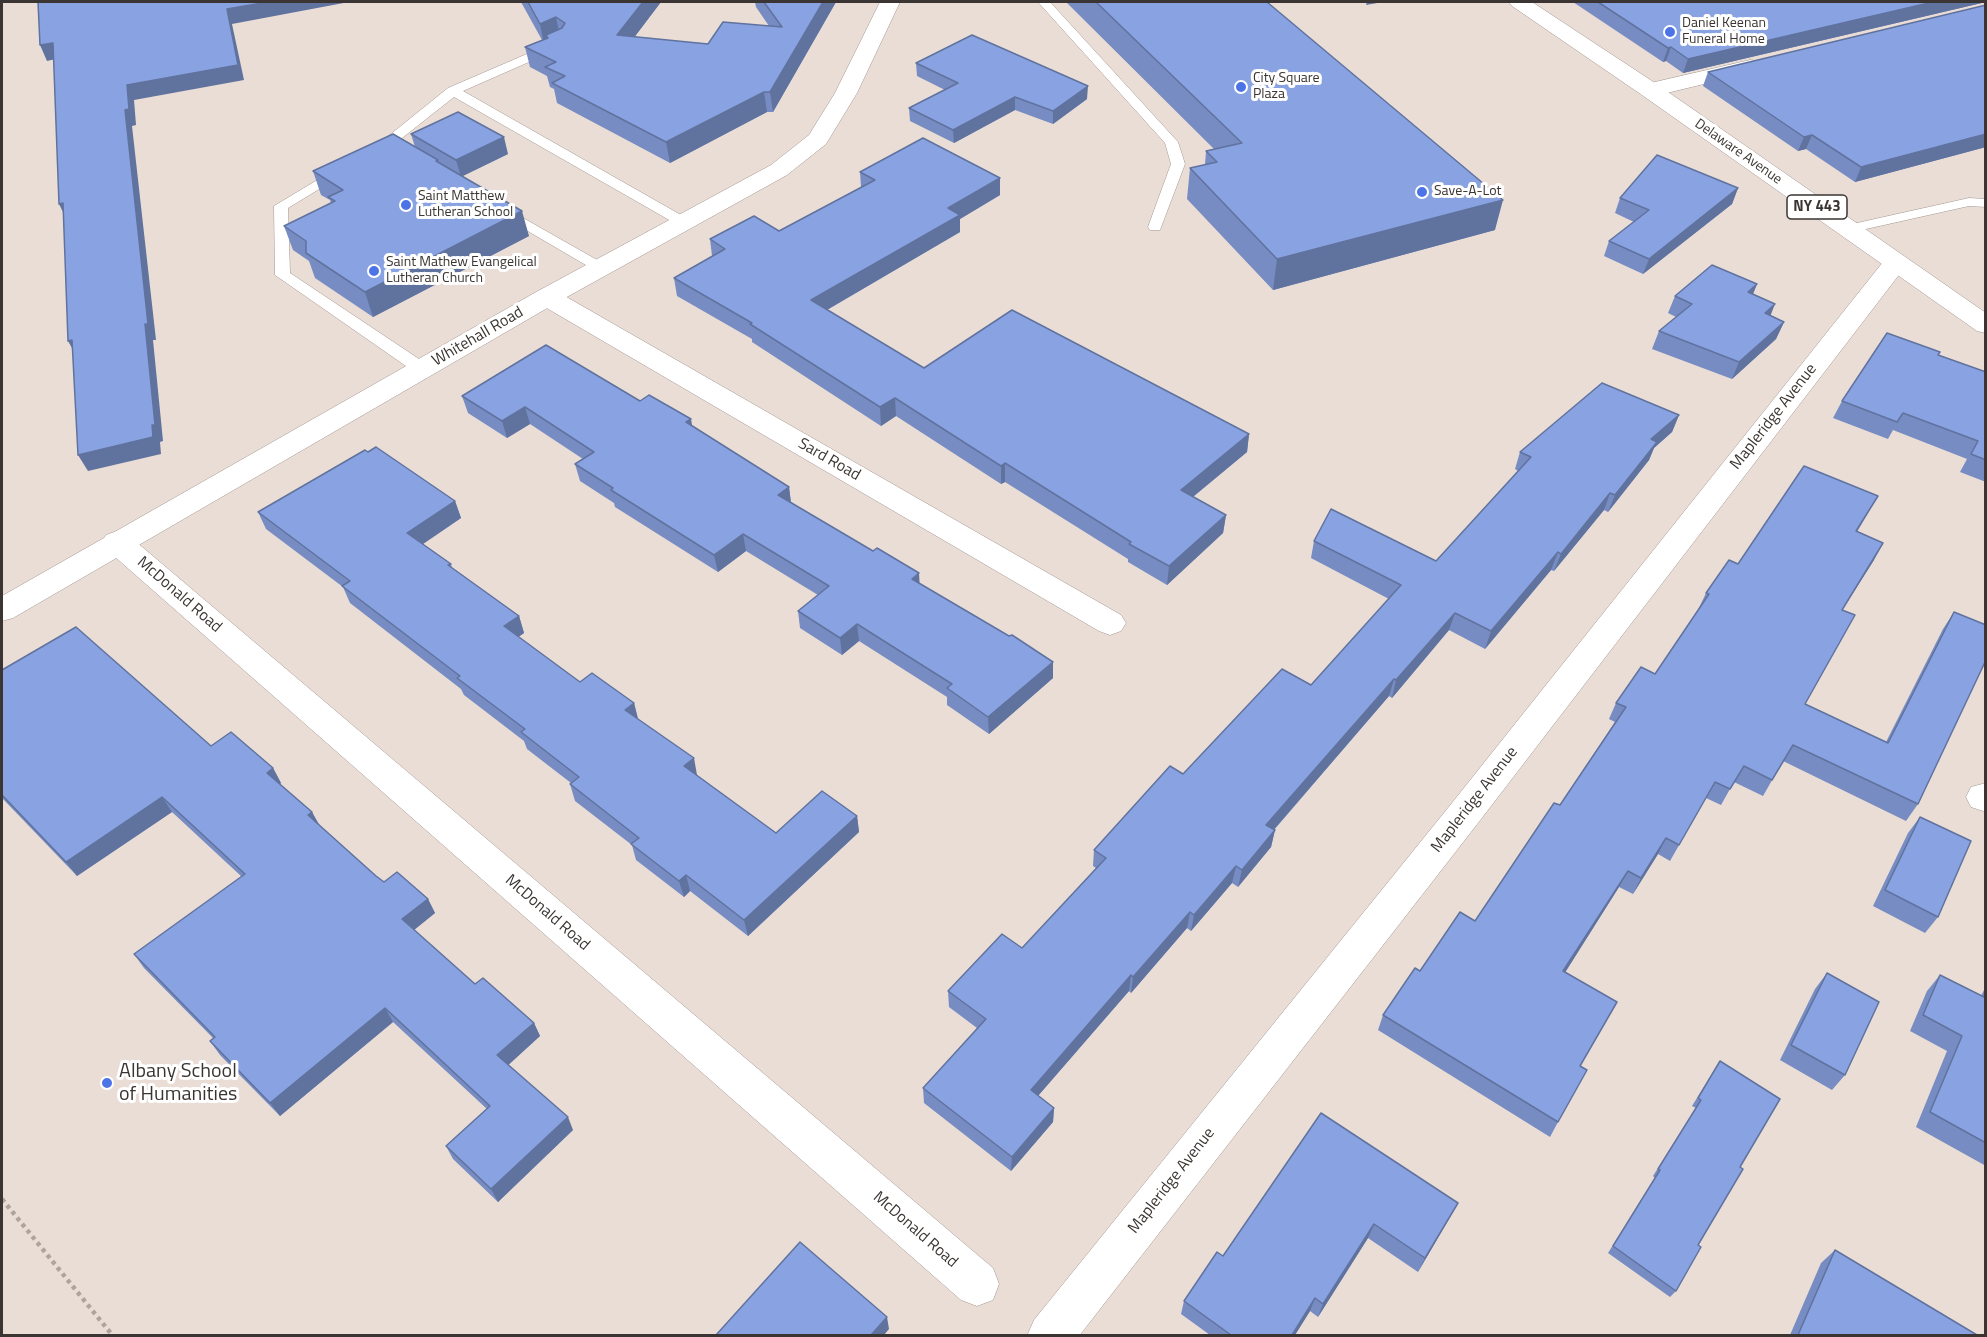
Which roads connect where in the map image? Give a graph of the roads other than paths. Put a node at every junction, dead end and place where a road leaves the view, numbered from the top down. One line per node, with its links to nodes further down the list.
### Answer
1 (890, 2): 12 (street, Whitehall Road)
2 (1044, 2): 13 (lane)
3 (1519, 2): 6 (street, Delaware Avenue / NY 443)
4 (561, 43): 7 (lane)
5 (1772, 60): 6 (street)
6 (1650, 90): 14 (street, Delaware Avenue / NY 443)
7 (453, 91): 8 (lane); 12 (lane)
8 (418, 160)
9 (349, 166): 19 (lane)
10 (489, 202): 16 (lane)
11 (1986, 203): 14 (lane)
12 (683, 222): 16 (street, Whitehall Road)
13 (1155, 226)
14 (1848, 229): 15 (street, Delaware Avenue / NY 443)
15 (1896, 262): 18 (street, Delaware Avenue / NY 443); 24 (street, Mapleridge Avenue)
16 (601, 268): 17 (street, Whitehall Road)
17 (548, 297): 19 (street, Whitehall Road); 22 (street, Sard Road)
18 (1986, 325)
19 (422, 369): 20 (street, Whitehall Road)
20 (117, 542): 21 (street, Whitehall Road); 23 (street, McDonald Road)
21 (2, 609)
22 (1110, 623)
23 (977, 1284)
24 (1050, 1335)

